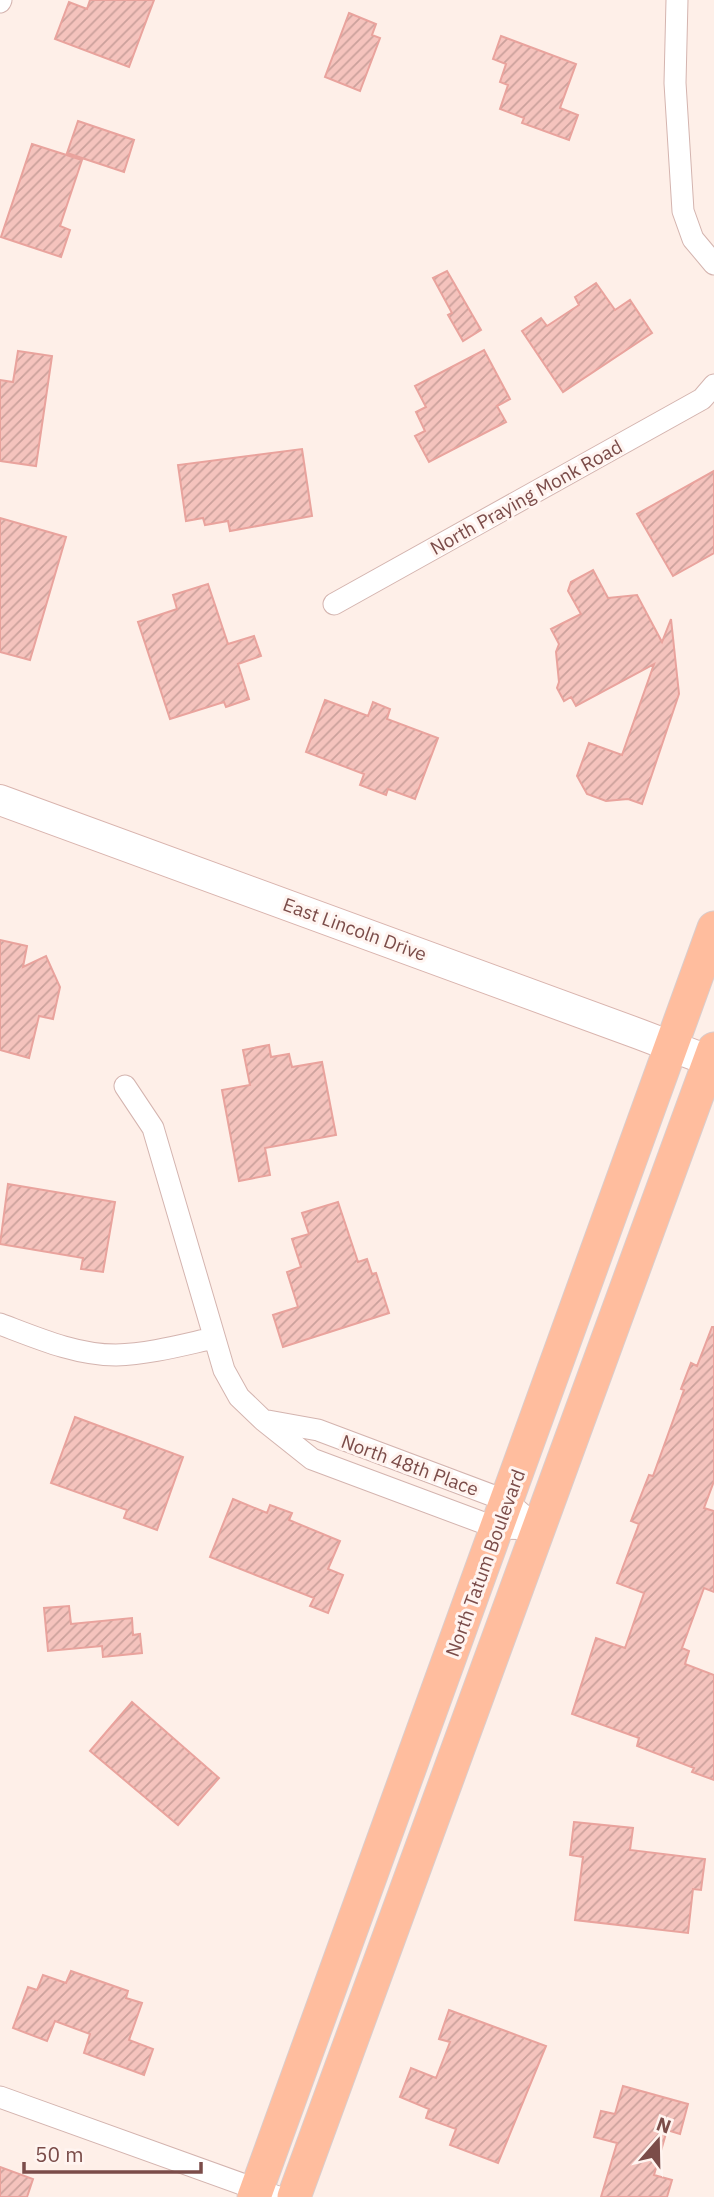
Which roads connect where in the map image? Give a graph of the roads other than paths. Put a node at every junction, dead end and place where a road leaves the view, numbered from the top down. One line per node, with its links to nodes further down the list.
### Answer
1 (677, 0): 2 (street)
2 (714, 264)
3 (714, 385): 4 (street, North Praying Monk Road)
4 (334, 604)
5 (0, 800): 7 (main road, East Lincoln Drive)
6 (714, 928): 7 (main road, North Tatum Boulevard)
7 (672, 1046): 8 (main road, East Lincoln Drive); 13 (main road, North Tatum Boulevard)
8 (713, 1059): 14 (main road, North Tatum Boulevard)
9 (125, 1086): 11 (street, North 48th Place)
10 (0, 1324): 11 (street)
11 (214, 1338): 12 (street, North 48th Place)
12 (263, 1420): 13 (street, North 48th Place); 13 (street, North 48th Place)
13 (502, 1514): 14 (street, North 48th Place); 16 (main road, North Tatum Boulevard)
14 (538, 1529): 17 (main road, North Tatum Boulevard)
15 (0, 2097): 16 (street)
16 (263, 2195)
17 (294, 2197)

